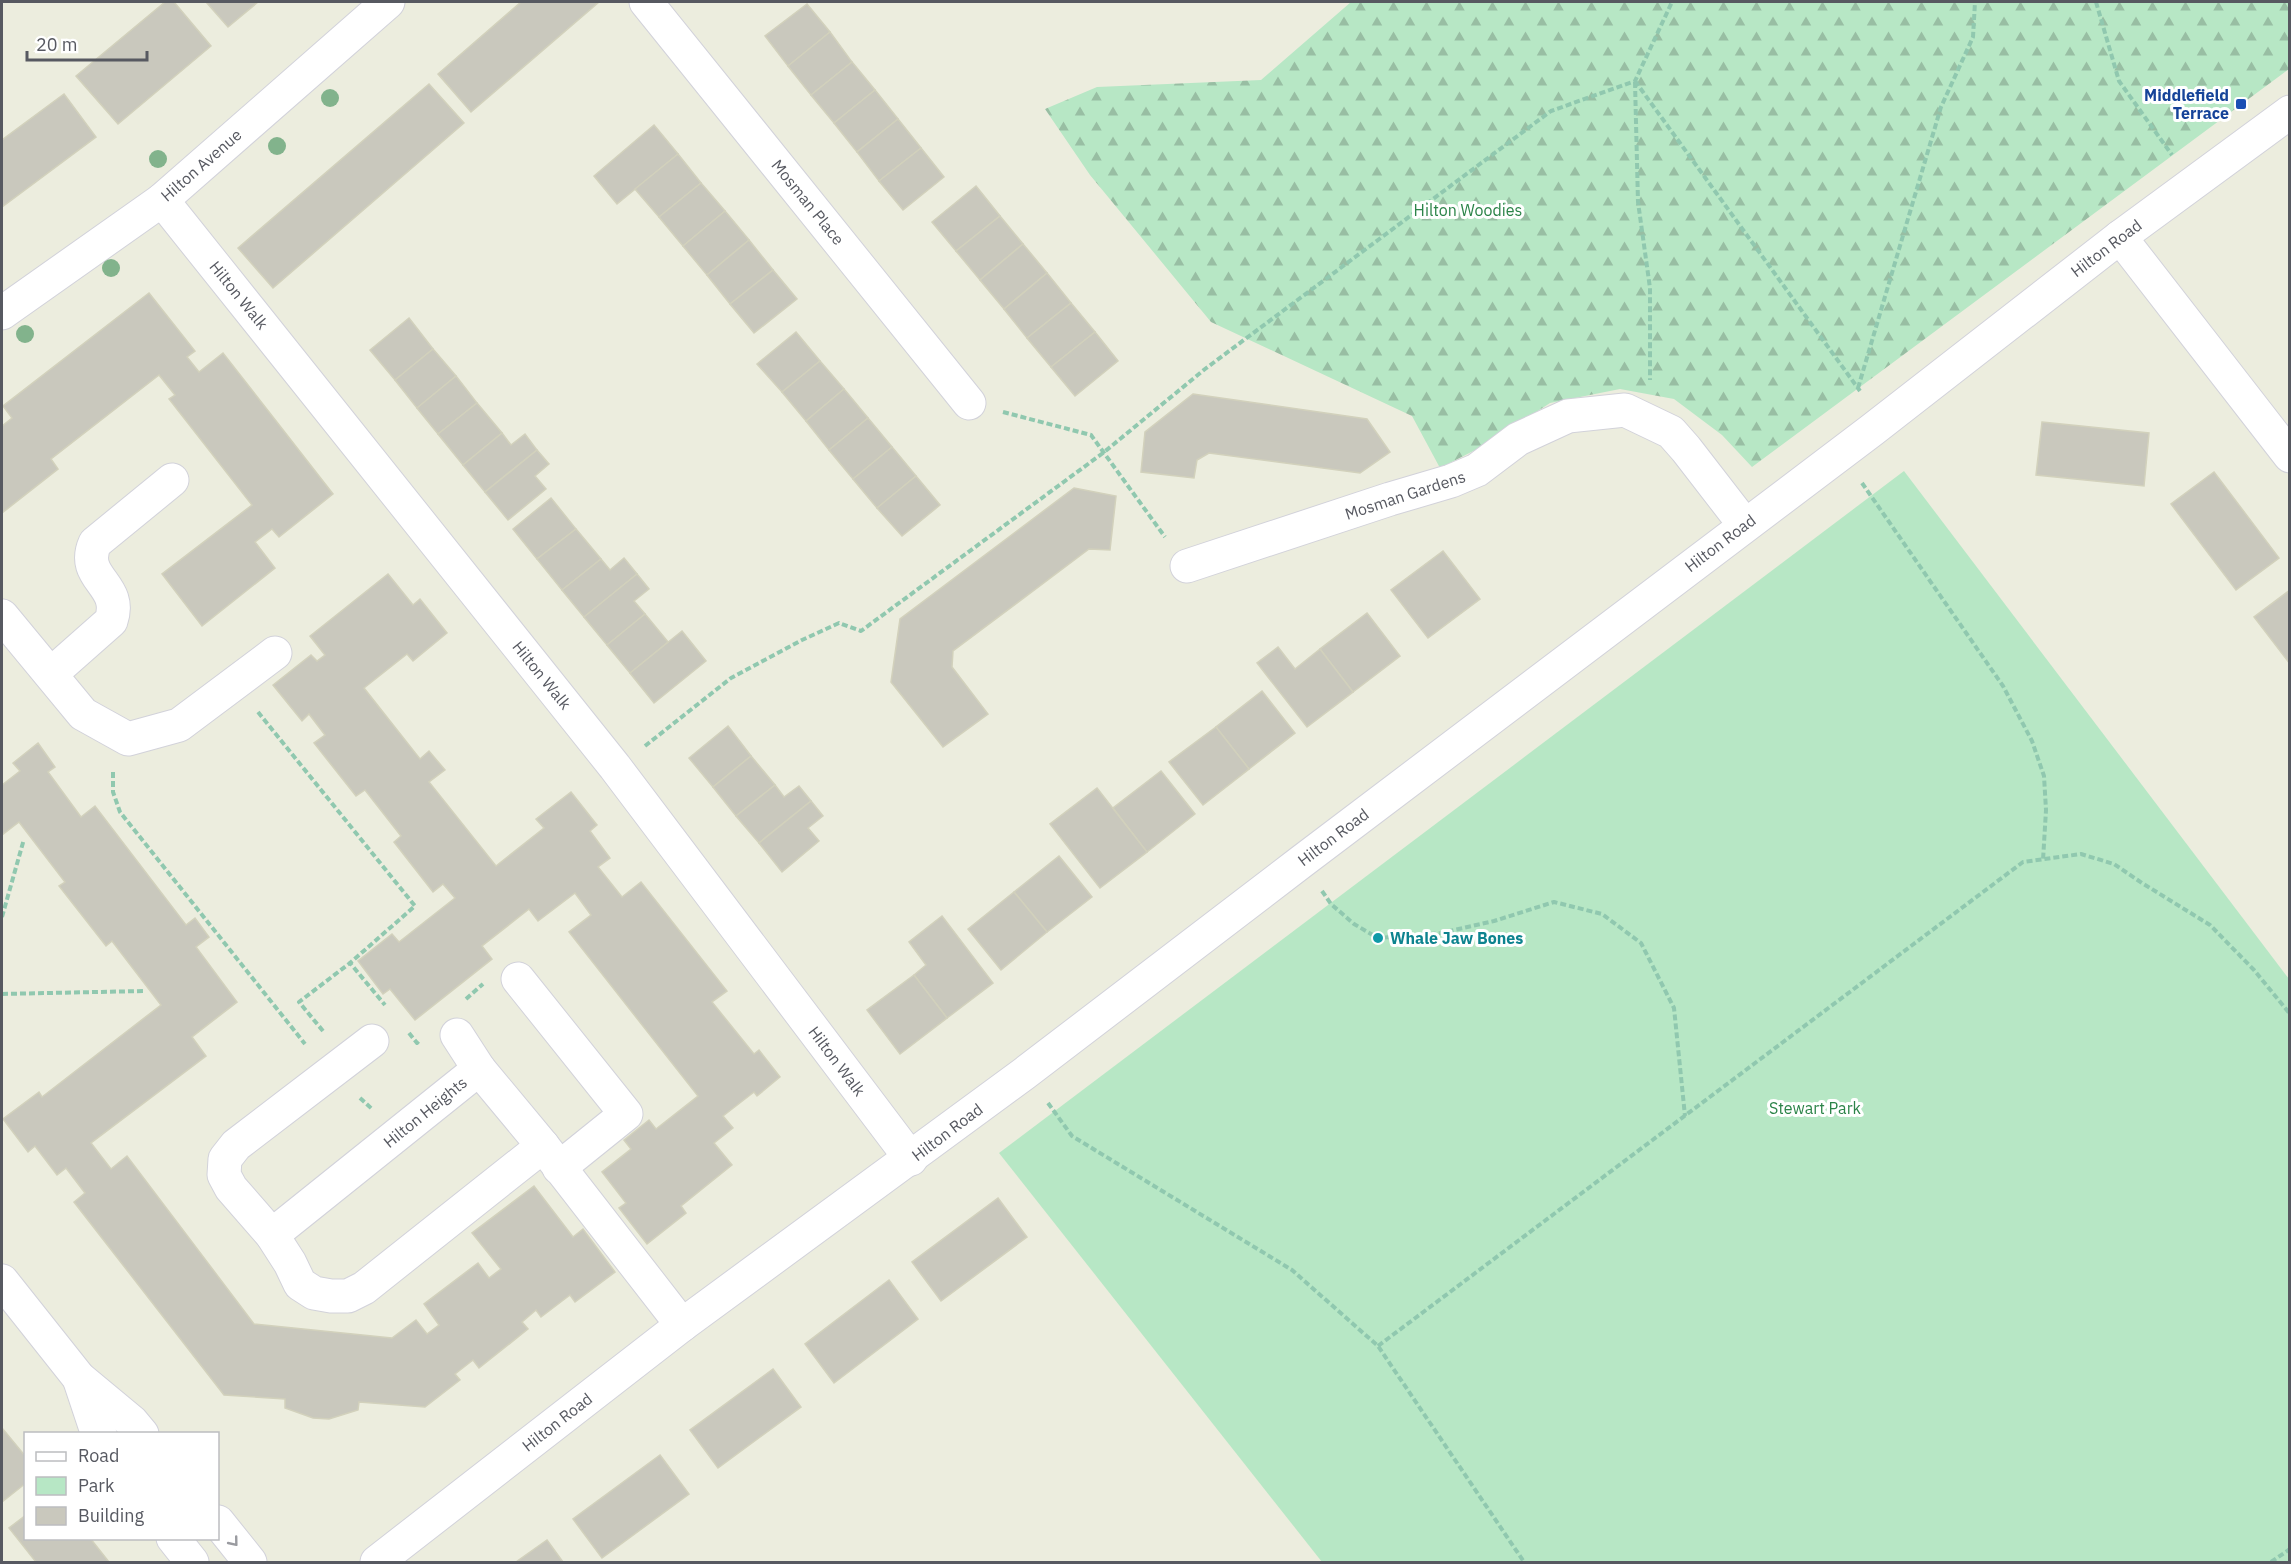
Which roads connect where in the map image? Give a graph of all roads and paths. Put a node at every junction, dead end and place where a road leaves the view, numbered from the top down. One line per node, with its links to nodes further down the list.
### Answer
1 (388, 2): 9 (street, Hilton Avenue)
2 (646, 2): 13 (street, Mosman Place)
3 (1672, 2): 6 (path)
4 (1975, 2): 12 (path)
5 (2096, 2): 8 (path)
6 (1635, 81): 12 (path); 15 (path); 16 (path)
7 (2289, 112): 8 (street, Hilton Road)
8 (2192, 183): 10 (street, Hilton Road)
9 (162, 200): 11 (street, Hilton Avenue); 27 (street, Hilton Walk)
10 (2120, 237): 14 (street, Hilton Road); 18 (street)
11 (2, 313)
12 (1858, 388): 14 (path)
13 (969, 403): 16 (path)
14 (1884, 420): 17 (street, Hilton Road)
15 (1650, 423): 20 (street, Mosman Gardens); 21 (street, Mosman Gardens)
16 (1102, 453): 21 (path); 27 (path)
17 (1841, 453): 20 (street, Hilton Road); 29 (path)
18 (2289, 456)
19 (172, 480): 24 (street)
20 (1744, 524): 30 (street, Hilton Road)
21 (1187, 566)
22 (2, 616): 24 (street)
23 (274, 653): 25 (street)
24 (51, 674): 26 (street)
25 (235, 683): 26 (street); 32 (path)
26 (128, 739): 40 (path)
27 (615, 767): 46 (street, Hilton Walk)
28 (24, 839): 31 (path)
29 (2043, 860): 37 (path); 44 (path)
30 (1301, 862): 42 (street, Hilton Road); 44 (path)
31 (2, 917)
32 (350, 963): 36 (path); 40 (path)
33 (518, 979): 39 (path); 45 (street)
34 (144, 990): 35 (path)
35 (2, 994)
36 (387, 1007)
37 (2289, 1014)
38 (402, 1025): 39 (path)
39 (447, 1025): 41 (street)
40 (350, 1058): 43 (path); 47 (street)
41 (479, 1069): 45 (street, Hilton Heights); 47 (street, Hilton Heights)
42 (1025, 1073): 46 (street, Hilton Road); 50 (path)
43 (373, 1110)
44 (1684, 1116): 50 (path)
45 (551, 1157): 47 (street); 49 (street, Hilton Heights)
46 (910, 1159): 49 (street, Hilton Road)
47 (272, 1235)
48 (2, 1281): 51 (street)
49 (682, 1325): 59 (street, Hilton Road)
50 (1378, 1346): 60 (path)
51 (79, 1378): 52 (street); 53 (street)
52 (99, 1432)
53 (140, 1432)
54 (219, 1523): 58 (street, one-way to 58)
55 (174, 1540): 57 (street)
56 (2289, 1549): 61 (path)
57 (192, 1563)
58 (250, 1563)
59 (377, 1563)
60 (1524, 1563)
61 (2271, 1563)

